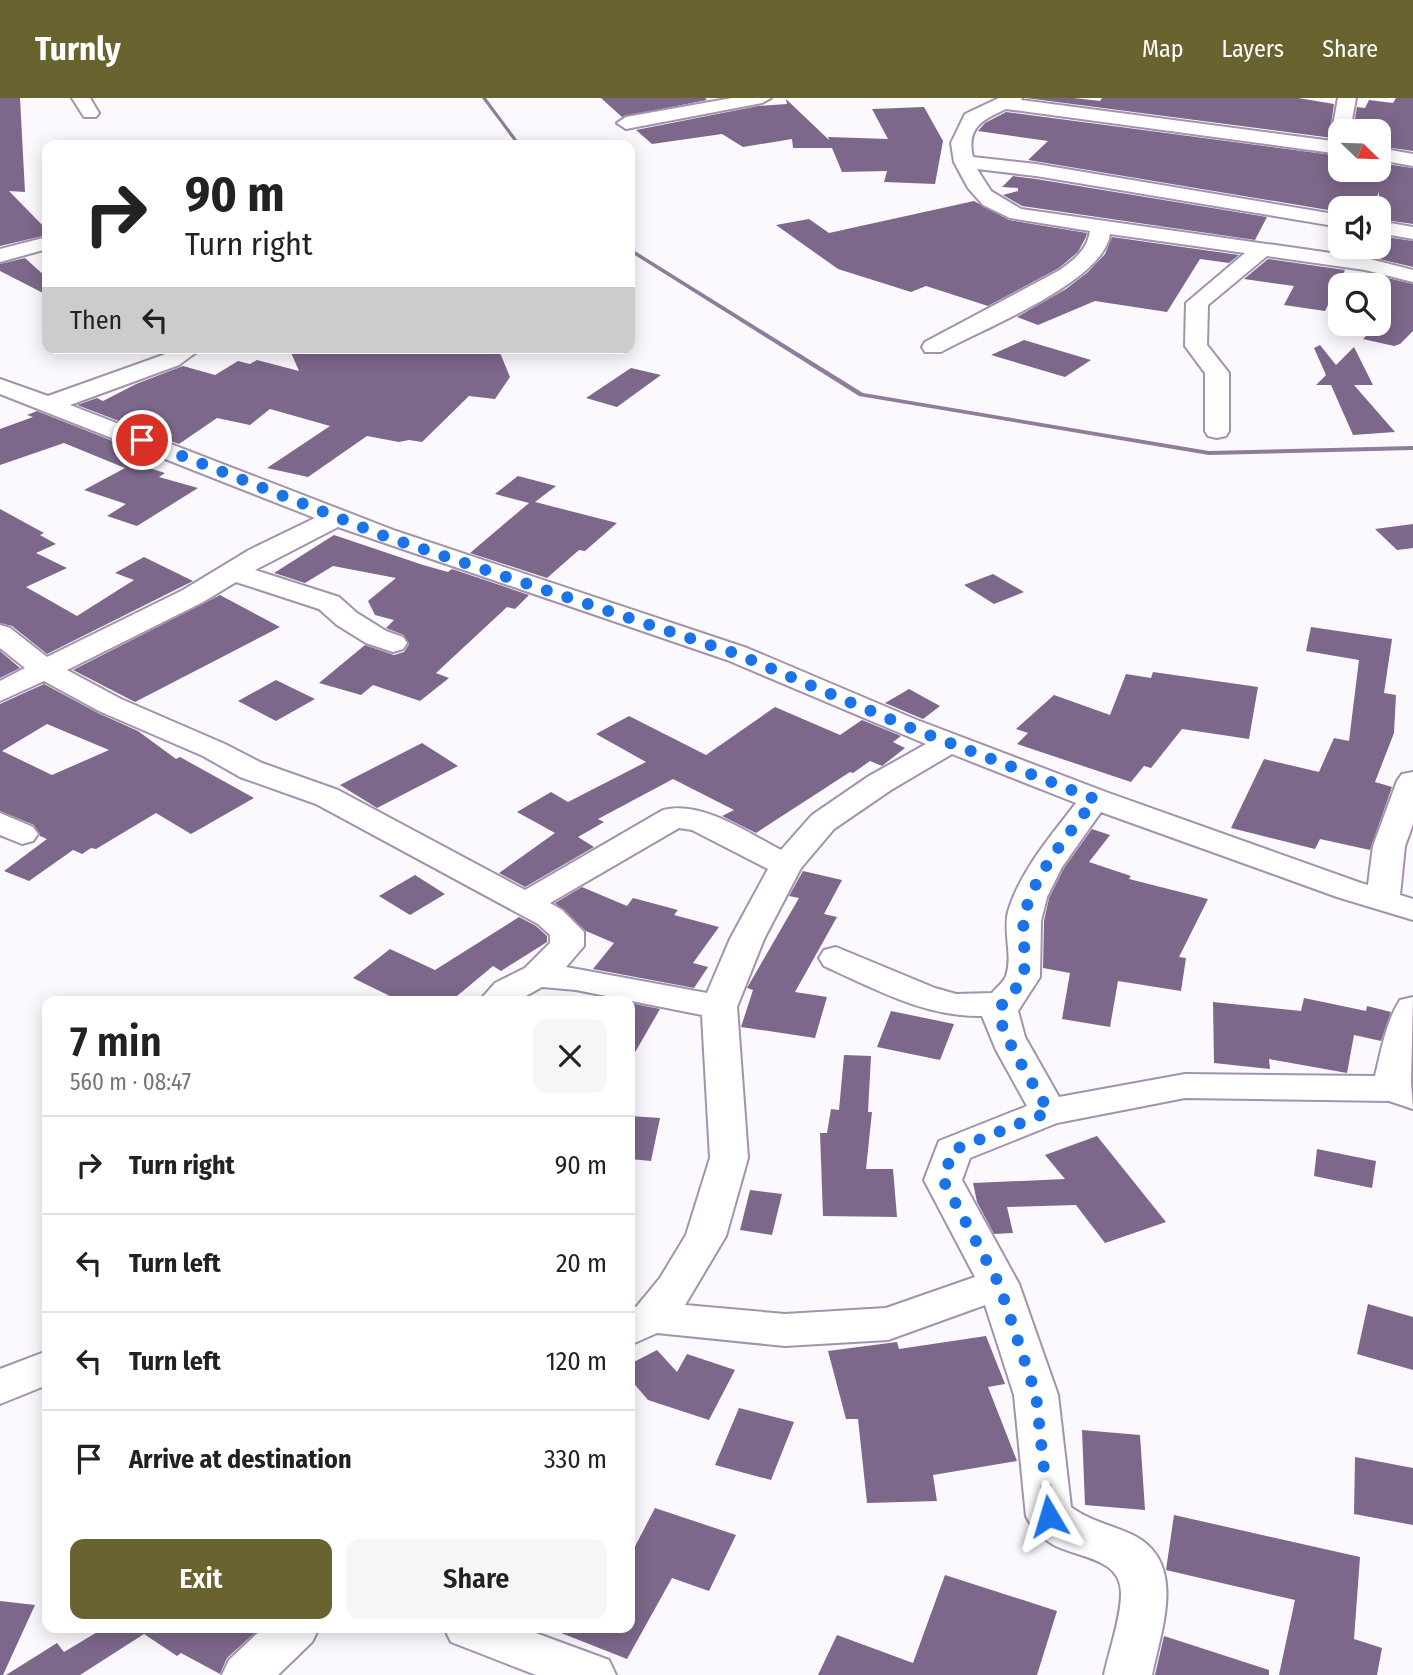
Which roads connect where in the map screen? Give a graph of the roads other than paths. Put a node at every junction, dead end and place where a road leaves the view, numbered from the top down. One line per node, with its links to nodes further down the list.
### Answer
1 (762, 98): 6 (street)
2 (1343, 99): 5 (street)
3 (1008, 100): 7 (street); 11 (street)
4 (1178, 107): 7 (street)
5 (1341, 119)
6 (626, 123)
7 (1170, 126): 8 (street)
8 (1328, 139)
9 (1391, 156): 10 (street)
10 (1413, 160)
11 (964, 162): 12 (street); 13 (street)
12 (1328, 219)
13 (1101, 225): 17 (street); 20 (street)
14 (1391, 229): 15 (street)
15 (1413, 233)
16 (42, 244): 18 (street)
17 (1264, 248): 19 (street); 24 (street)
18 (0, 257)
19 (1413, 276)
20 (933, 347)
21 (181, 354): 23 (street)
22 (0, 386): 23 (street)
23 (50, 404): 25 (street)
24 (1217, 430)
25 (337, 517): 26 (street); 31 (street)
26 (233, 572): 28 (street); 29 (street)
27 (0, 634): 29 (street)
28 (393, 643)
29 (45, 670): 30 (street); 35 (street)
30 (0, 691)
31 (950, 743): 33 (street); 34 (street)
32 (1413, 781): 36 (street)
33 (1095, 799): 36 (street); 40 (street)
34 (786, 865): 35 (street); 41 (street)
35 (526, 903): 38 (street)
36 (1398, 905)
37 (835, 958): 40 (street)
38 (537, 976): 39 (street); 41 (street)
39 (502, 996)
40 (1001, 1004): 44 (street)
41 (719, 1007): 46 (street)
42 (1413, 1008): 43 (street)
43 (1402, 1093): 44 (street)
44 (1049, 1112): 45 (street)
45 (999, 1284): 46 (street); 53 (street)
46 (641, 1323)
47 (42, 1369): 48 (street)
48 (0, 1387)
49 (290, 1633): 51 (street)
50 (481, 1633): 52 (street)
51 (246, 1675)
52 (592, 1675)
53 (1128, 1675)

